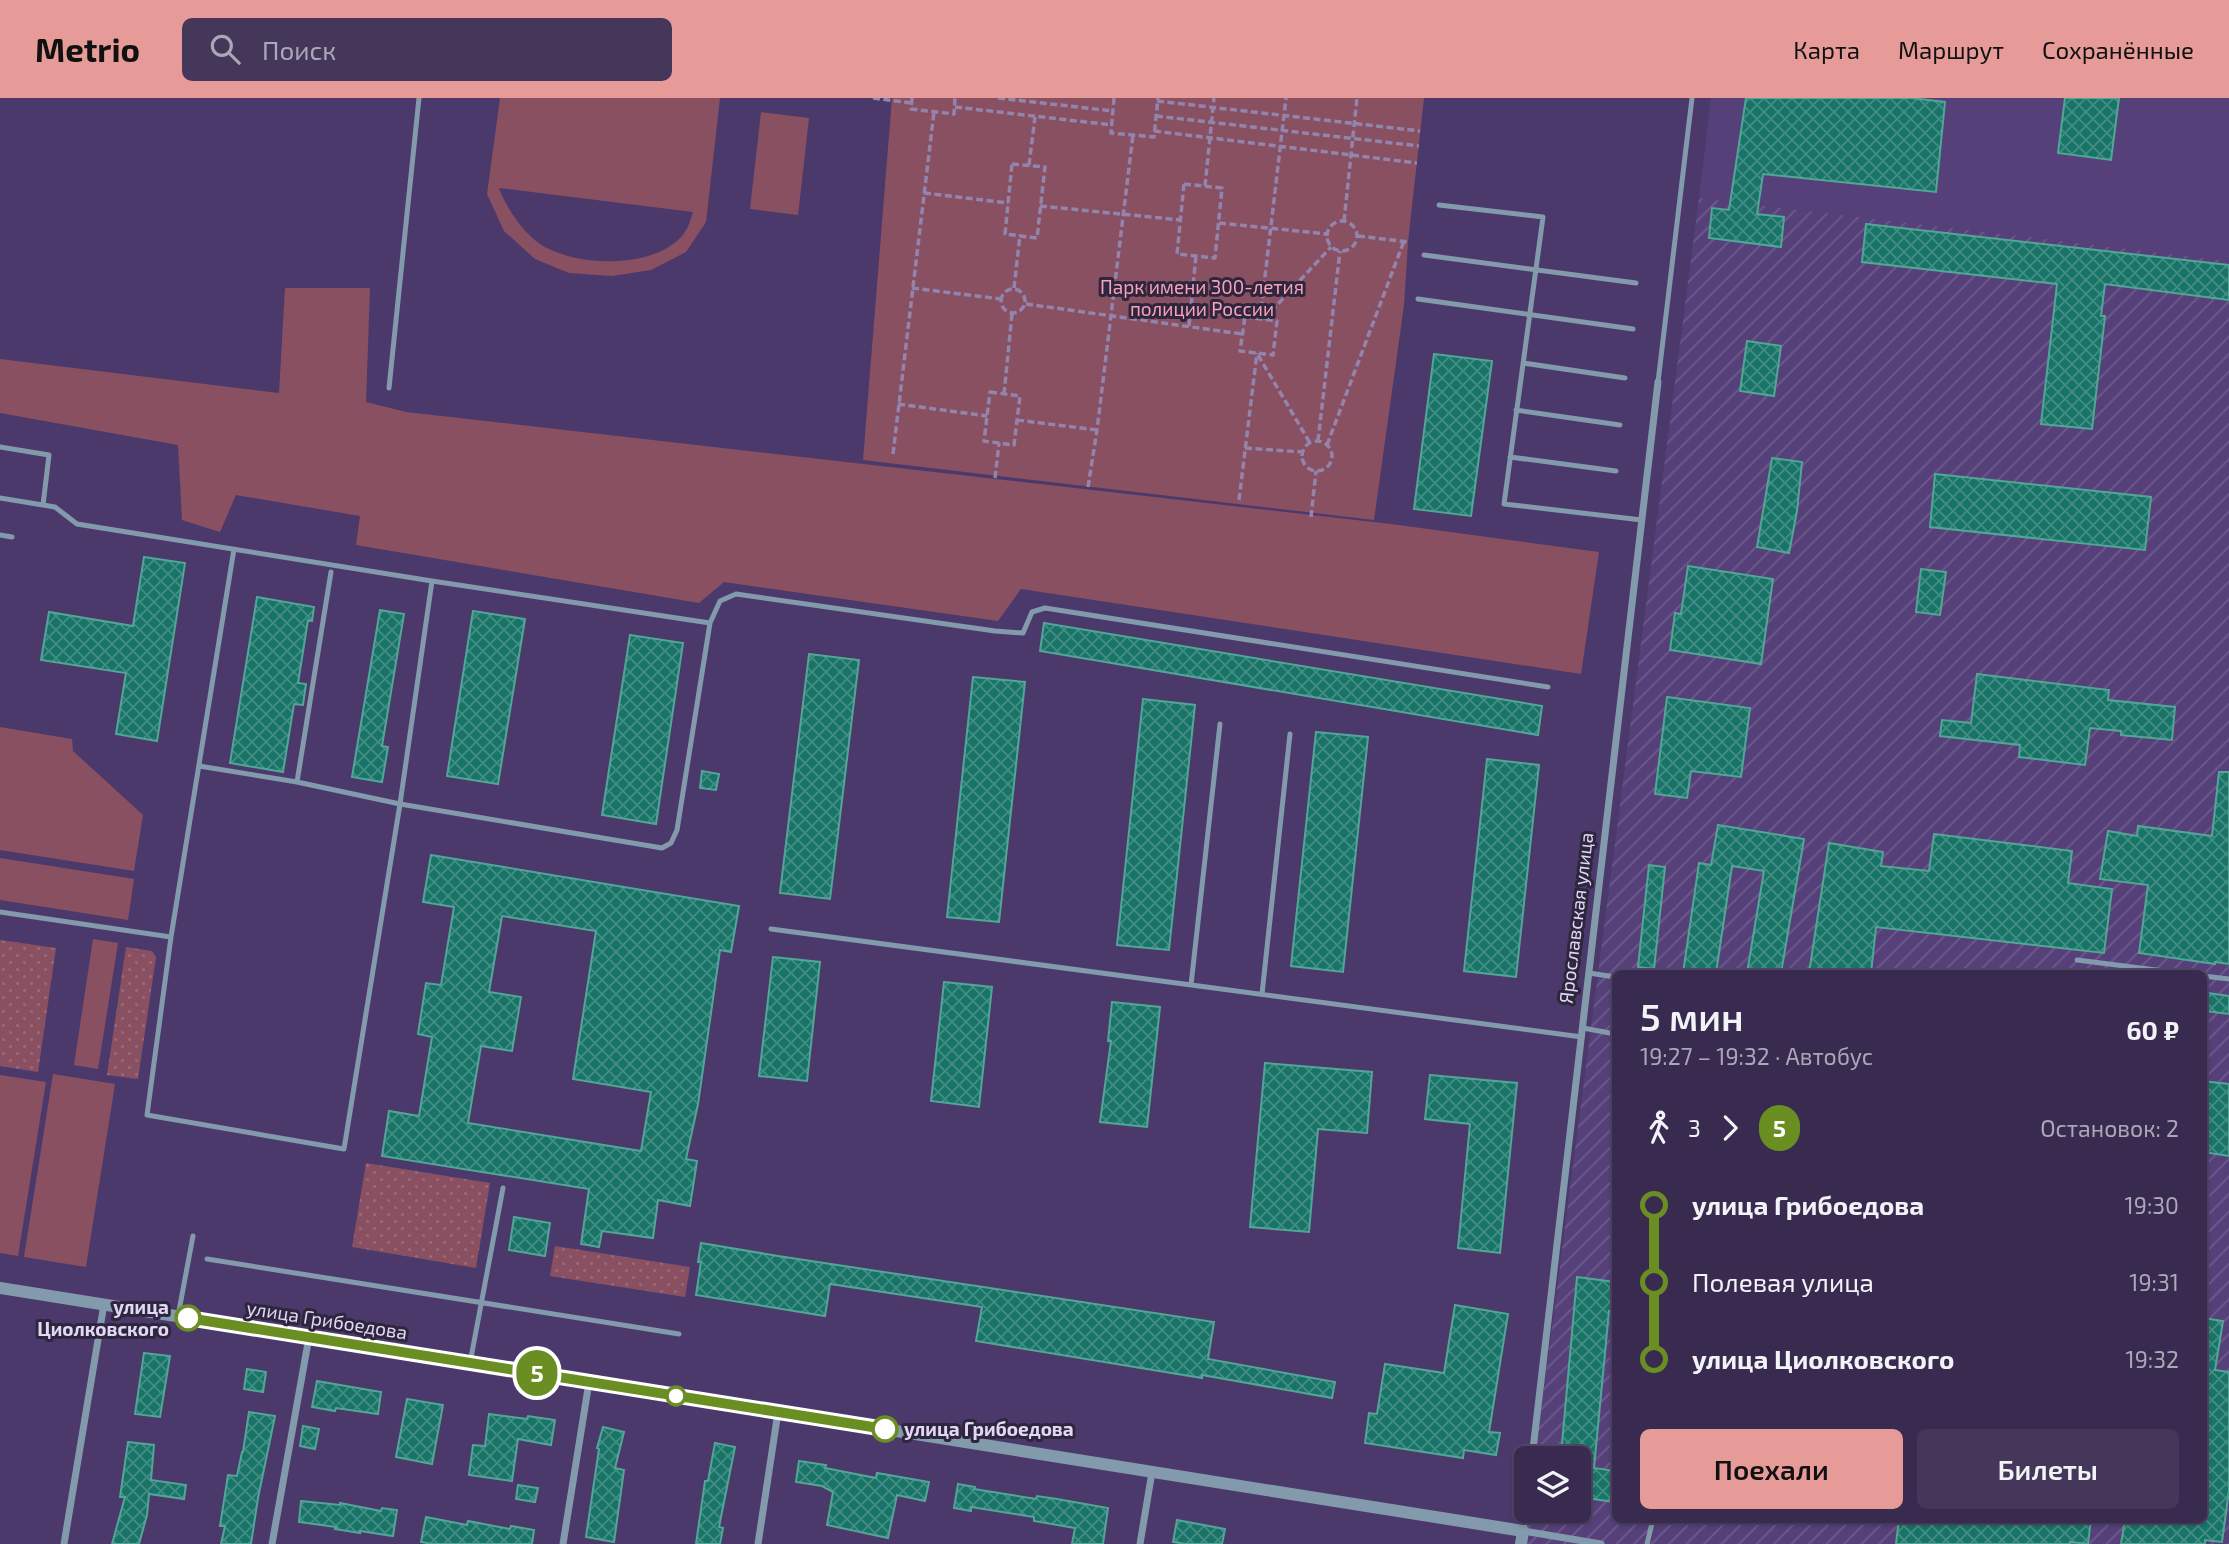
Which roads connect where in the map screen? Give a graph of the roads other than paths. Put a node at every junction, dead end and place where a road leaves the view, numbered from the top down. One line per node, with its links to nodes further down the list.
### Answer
1 (419, 98): 13 (lane)
2 (1692, 98): 12 (lane)
3 (1439, 205): 5 (lane)
4 (1424, 255): 5 (lane)
5 (1536, 270): 6 (lane); 8 (lane)
6 (1636, 283)
7 (1418, 299): 8 (lane)
8 (1530, 314): 9 (lane); 10 (lane)
9 (1633, 329)
10 (1523, 363): 11 (lane); 14 (lane)
11 (1625, 378)
12 (1658, 382): 21 (street, Ярославская улица)
13 (389, 388)
14 (1516, 410): 15 (lane); 17 (lane)
15 (1620, 425)
16 (0, 446): 20 (lane)
17 (1510, 457): 18 (lane); 21 (lane)
18 (1616, 471)
19 (0, 498): 20 (lane)
20 (43, 505): 24 (lane)
21 (1642, 520): 39 (street, Ярославская улица)
22 (0, 535): 23 (lane)
23 (12, 537)
24 (234, 549): 26 (lane); 31 (lane)
25 (331, 572): 32 (lane)
26 (432, 581): 27 (lane); 33 (lane)
27 (710, 623): 28 (lane); 33 (lane)
28 (1548, 687)
29 (1220, 724): 43 (lane)
30 (1290, 734): 44 (lane)
31 (199, 766): 32 (lane); 36 (lane)
32 (297, 782): 33 (lane)
33 (400, 804): 36 (lane)
34 (0, 912): 36 (lane)
35 (771, 929): 43 (lane)
36 (171, 937)
37 (2077, 960): 38 (lane)
38 (2156, 970)
39 (1589, 973): 41 (lane); 45 (street, Ярославская улица)
40 (2207, 976): 42 (lane)
41 (1612, 977)
42 (2229, 979)
43 (1191, 985): 44 (lane)
44 (1262, 994): 45 (lane)
45 (1582, 1032): 46 (lane); 59 (street, Ярославская улица)
46 (1612, 1034)
47 (503, 1188): 51 (lane)
48 (193, 1236): 53 (lane)
49 (207, 1259): 51 (lane)
50 (0, 1288): 52 (street, улица Грибоедова)
51 (482, 1303): 54 (lane); 56 (lane)
52 (104, 1304): 53 (street, улица Грибоедова); 63 (street)
53 (178, 1316): 55 (street, улица Грибоедова)
54 (679, 1334)
55 (309, 1337): 56 (street, улица Грибоедова); 64 (street)
56 (470, 1363): 57 (street, улица Грибоедова)
57 (589, 1382): 58 (street, улица Грибоедова); 65 (street)
58 (778, 1412): 60 (street, улица Грибоедова); 66 (street)
59 (1533, 1446)
60 (1152, 1472): 62 (street, улица Грибоедова); 67 (street)
61 (1652, 1523): 69 (lane)
62 (1522, 1538): 68 (street, улица Грибоедова)
63 (64, 1544)
64 (273, 1544)
65 (563, 1544)
66 (758, 1544)
67 (1140, 1544)
68 (1601, 1544)
69 (1647, 1544)

